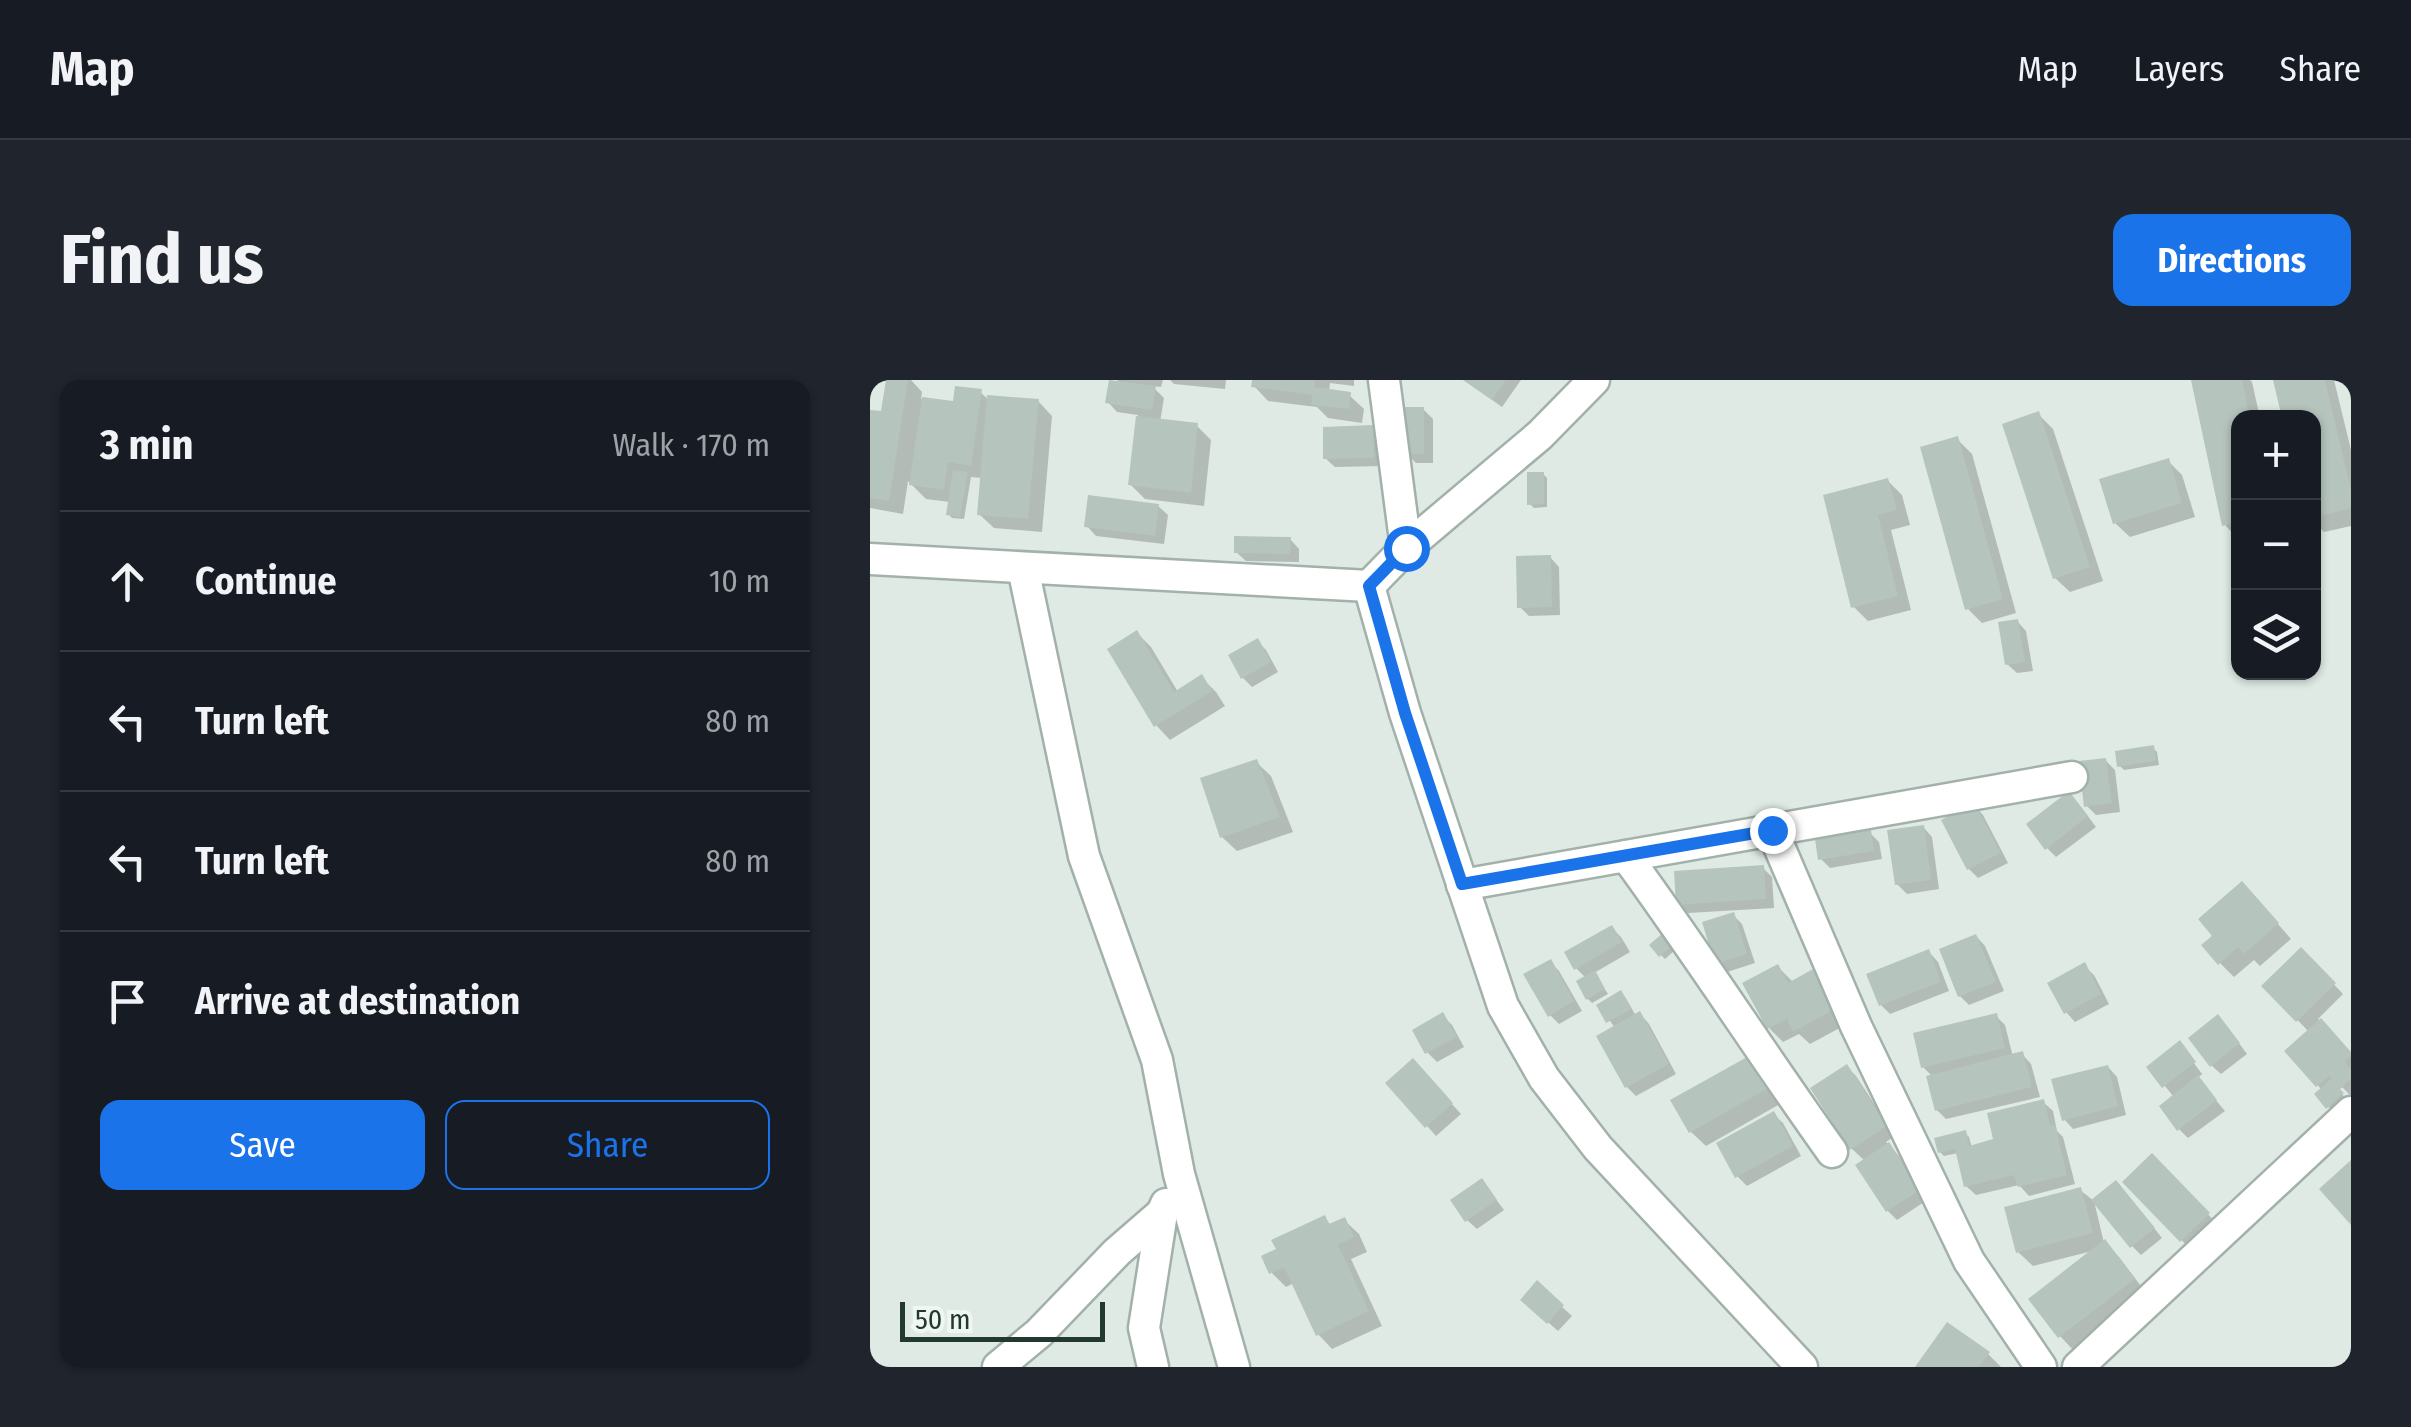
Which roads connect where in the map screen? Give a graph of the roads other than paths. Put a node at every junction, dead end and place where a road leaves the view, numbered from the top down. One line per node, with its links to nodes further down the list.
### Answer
1 (1384, 380): 3 (street)
2 (1594, 380): 3 (street)
3 (1406, 548): 6 (street)
4 (870, 559): 5 (street)
5 (1023, 568): 6 (street); 13 (street)
6 (1369, 586): 10 (street)
7 (2072, 777): 8 (street)
8 (1772, 830): 9 (street); 19 (street)
9 (1626, 856): 10 (street); 12 (street)
10 (1462, 884): 18 (street)
11 (2351, 1112): 20 (street)
12 (1832, 1152)
13 (1179, 1174): 14 (street); 17 (street)
14 (1162, 1213): 15 (street); 16 (street)
15 (998, 1367)
16 (1152, 1367)
17 (1234, 1367)
18 (1802, 1367)
19 (2041, 1367)
20 (2078, 1367)

